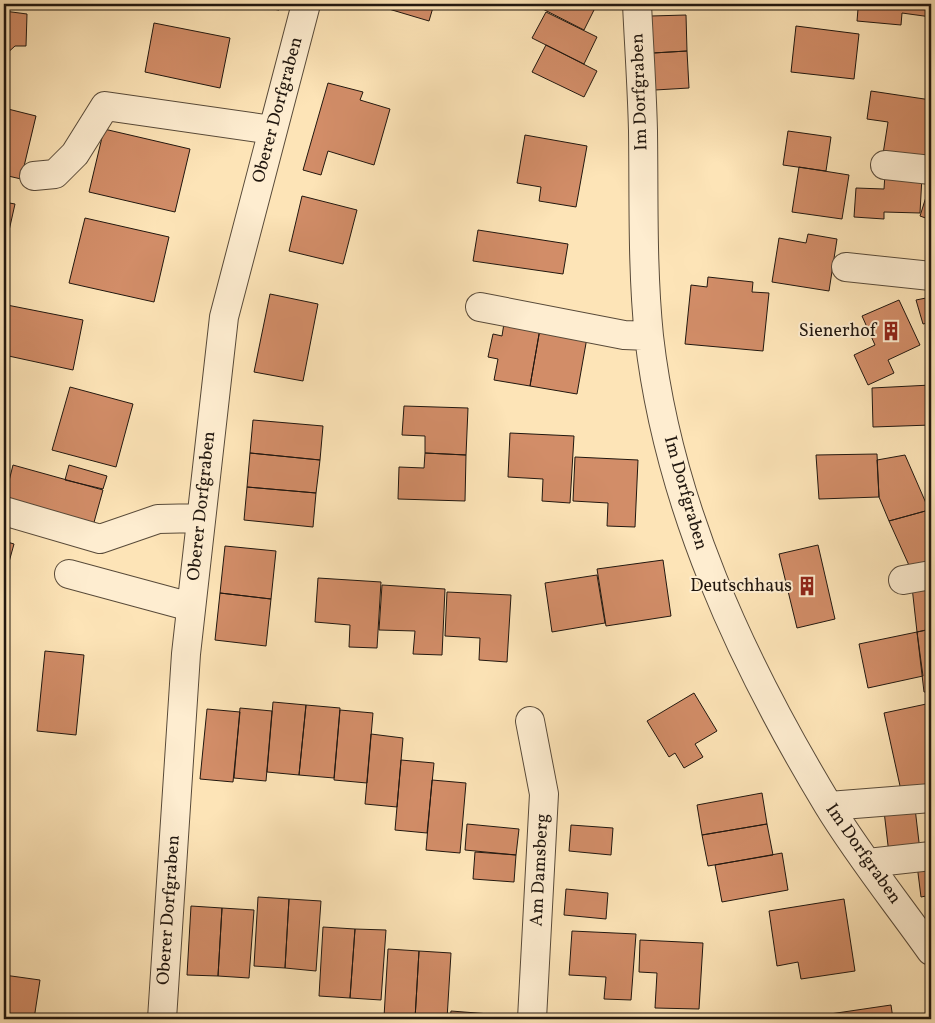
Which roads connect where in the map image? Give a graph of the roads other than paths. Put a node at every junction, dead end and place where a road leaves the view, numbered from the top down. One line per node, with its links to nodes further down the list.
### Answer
1 (306, 4): 3 (street, Oberer Dorfgraben)
2 (636, 4): 10 (street, Im Dorfgraben)
3 (272, 130): 6 (street); 12 (street, Oberer Dorfgraben)
4 (885, 164): 5 (street)
5 (931, 170)
6 (34, 176)
7 (846, 267): 8 (street)
8 (931, 276)
9 (480, 307): 10 (street)
10 (649, 336): 18 (street, Im Dorfgraben)
11 (4, 511): 12 (street)
12 (201, 518): 16 (street, Oberer Dorfgraben)
13 (69, 574): 16 (street)
14 (931, 575): 15 (street)
15 (903, 580)
16 (191, 607): 23 (street, Oberer Dorfgraben)
17 (530, 721): 24 (street, Am Damsberg)
18 (829, 806): 19 (street); 21 (street, Im Dorfgraben)
19 (931, 810)
20 (931, 856): 21 (street)
21 (868, 863): 22 (street, Im Dorfgraben)
22 (931, 951)
23 (162, 1019)
24 (532, 1019)

